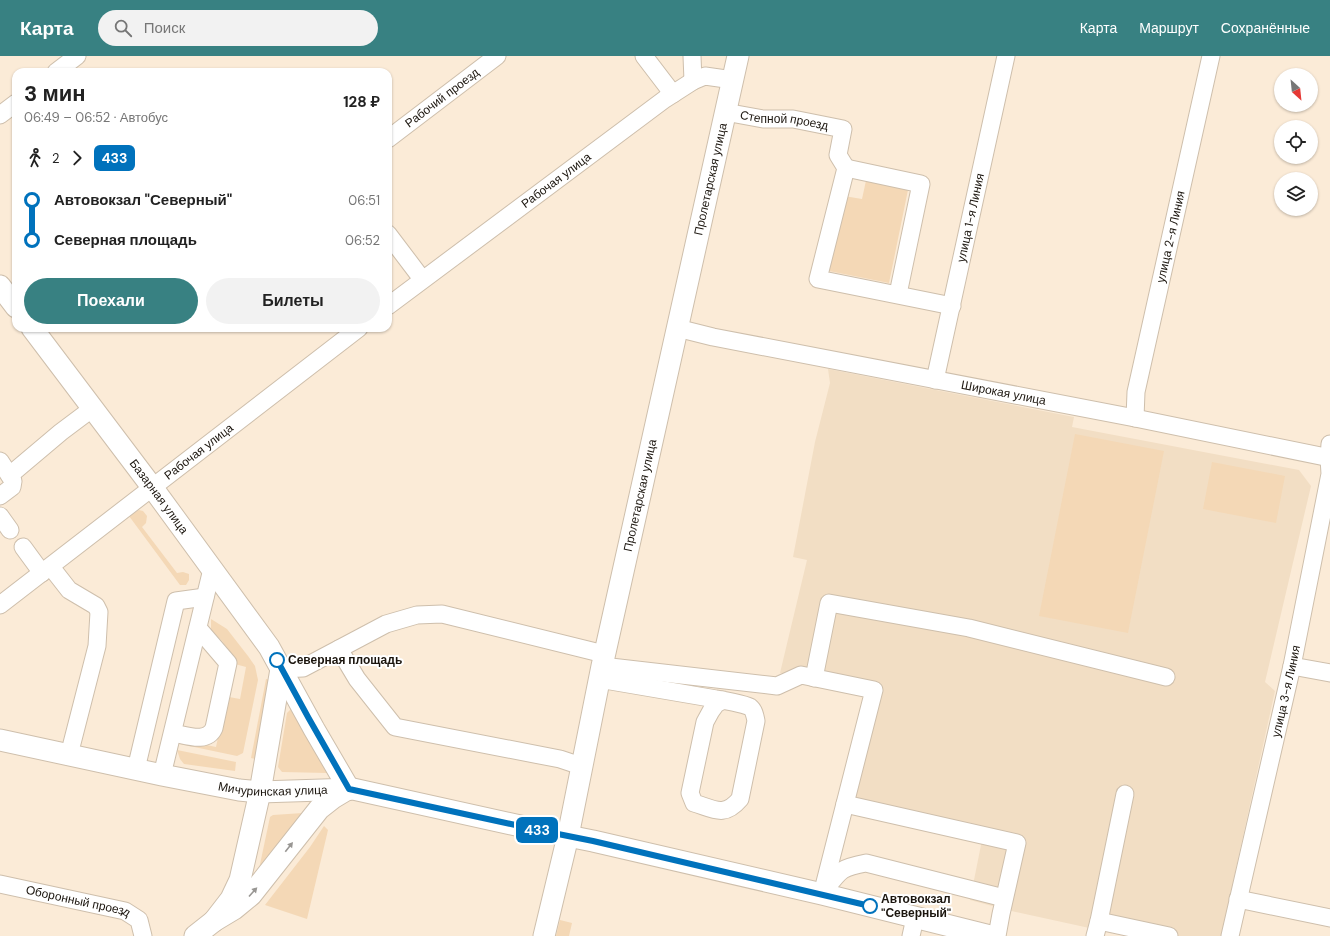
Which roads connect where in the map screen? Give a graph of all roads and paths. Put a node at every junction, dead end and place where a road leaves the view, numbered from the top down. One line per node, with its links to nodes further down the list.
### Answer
1 (77, 56): 8 (street)
2 (497, 56): 15 (street, Рабочий проезд)
3 (644, 56): 11 (street)
4 (692, 56): 10 (street)
5 (738, 56): 9 (main road, Пролетарская улица)
6 (1006, 56): 23 (street, улица 1-я Линия)
7 (1210, 56): 29 (street, улица 2-я Линия)
8 (61, 68)
9 (732, 80): 10 (street, Рабочая улица); 13 (main road, Пролетарская улица)
10 (693, 81): 11 (street, Рабочая улица)
11 (673, 94): 18 (street, Рабочая улица)
12 (12, 106): 14 (street)
13 (725, 112): 16 (street, Степной проезд); 24 (main road, Пролетарская улица)
14 (0, 115)
15 (392, 137)
16 (846, 168): 20 (street); 20 (street)
17 (392, 239): 18 (street)
18 (422, 279): 22 (street, Рабочая улица)
19 (0, 286): 21 (main road)
20 (898, 294): 23 (street)
21 (12, 302)
22 (392, 303)
23 (952, 306): 27 (street, улица 1-я Линия)
24 (677, 328): 27 (street, Широкая улица); 42 (main road, Пролетарская улица)
25 (35, 332): 28 (main road, Базарная улица)
26 (354, 332): 33 (street, Рабочая улица)
27 (935, 380): 29 (street, Широкая улица)
28 (93, 408): 32 (street); 33 (main road, Базарная улица)
29 (1135, 418): 30 (street, Широкая улица)
30 (1330, 453): 43 (street, улица 3-я Линия)
31 (0, 461): 32 (street)
32 (10, 475): 34 (street)
33 (152, 487): 36 (main road, Базарная улица); 37 (street, Рабочая улица)
34 (0, 496)
35 (23, 547): 37 (street)
36 (212, 569): 38 (street); 44 (main road, Базарная улица)
37 (46, 570): 39 (street, Рабочая улица); 51 (street)
38 (205, 597): 40 (street); 53 (street)
39 (0, 605)
40 (198, 628): 49 (street); 49 (street)
41 (339, 649): 42 (street); 44 (street); 52 (street)
42 (602, 666): 47 (street); 48 (street); 52 (main road, Пролетарская улица)
43 (1292, 666): 45 (street); 63 (street, улица 3-я Линия)
44 (281, 669): 55 (main road, Базарная улица); 56 (main road)
45 (1330, 673)
46 (1166, 677): 47 (street)
47 (814, 678): 58 (street)
48 (722, 700): 48 (street)
49 (173, 733): 54 (street)
50 (0, 740): 51 (main road, Мичуринская улица)
51 (69, 755): 53 (main road, Мичуринская улица)
52 (581, 766): 59 (main road, Пролетарская улица)
53 (136, 769): 54 (main road, Мичуринская улица)
54 (162, 775): 56 (main road, Мичуринская улица)
55 (349, 789): 56 (main road, Мичуринская улица); 59 (main road, Мичуринская улица); 65 (main road, one-way to 55)
56 (260, 792): 65 (main road)
57 (1125, 794): 67 (street)
58 (845, 804): 61 (street); 62 (street)
59 (568, 836): 61 (main road, Мичуринская улица); 70 (main road, Пролетарская улица)
60 (0, 884): 68 (street, Оборонный проезд)
61 (822, 894): 62 (street); 66 (main road, Мичуринская улица)
62 (1004, 898): 72 (street)
63 (1238, 899): 64 (street); 74 (street, улица 3-я Линия)
64 (1330, 918)
65 (214, 920): 69 (main road)
66 (913, 927): 71 (main road, Мичуринская улица)
67 (1097, 929): 73 (street)
68 (143, 936)
69 (195, 936)
70 (544, 936)
71 (990, 936)
72 (997, 936)
73 (1169, 936)
74 (1230, 936)

